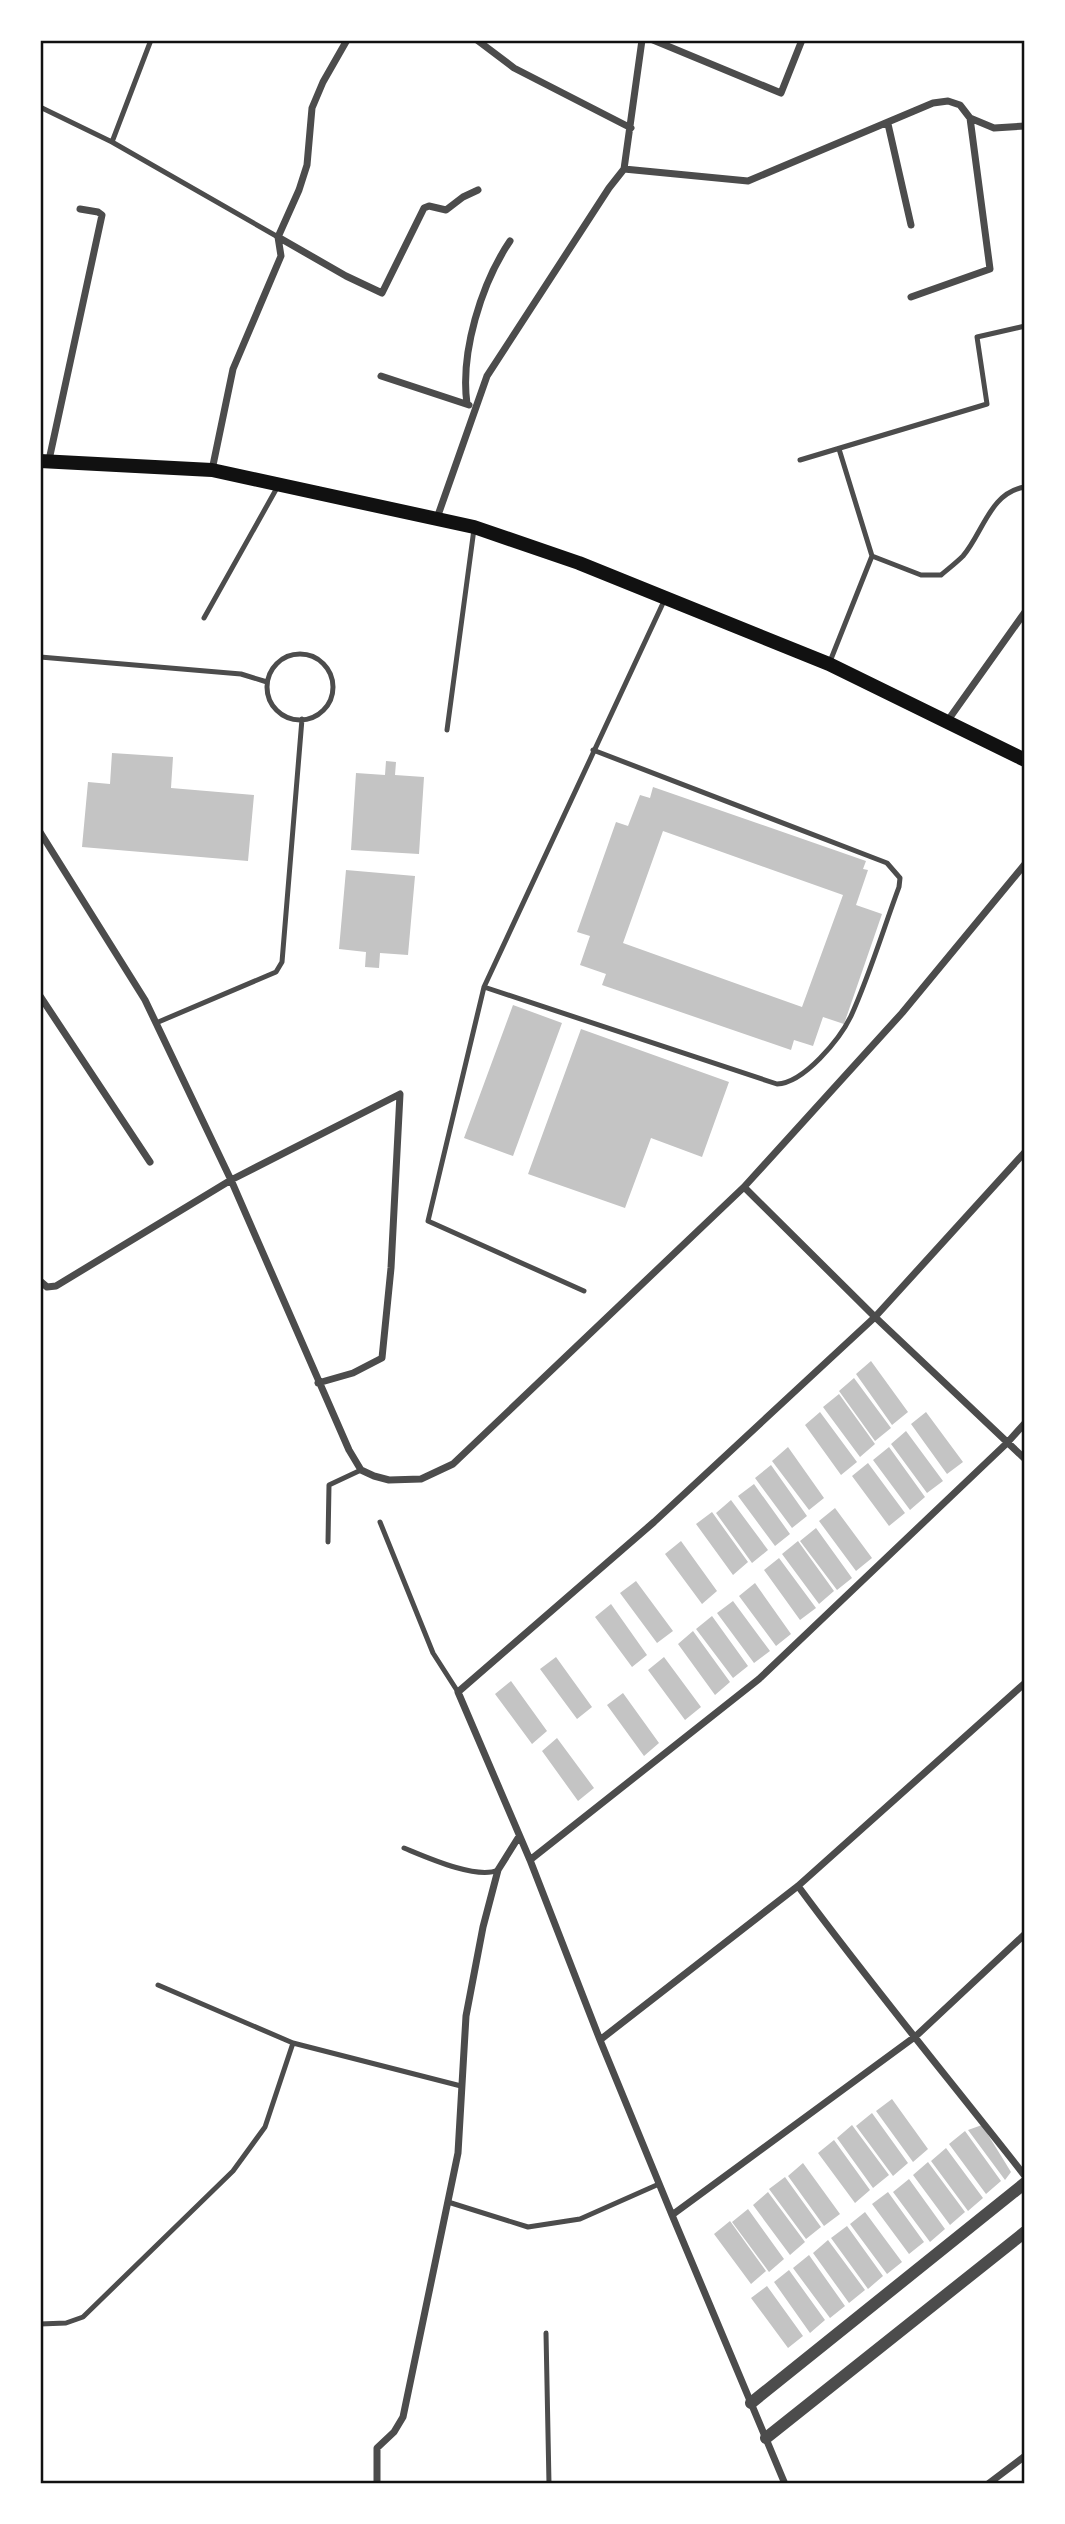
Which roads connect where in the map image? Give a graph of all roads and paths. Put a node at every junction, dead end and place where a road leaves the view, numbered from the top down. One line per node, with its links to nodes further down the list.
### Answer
1 (151, 40): 12 (lane)
2 (347, 40): 17 (street)
3 (477, 40): 11 (street)
4 (642, 40): 11 (street)
5 (653, 40): 6 (street)
6 (802, 40)
7 (40, 107): 12 (lane)
8 (970, 118): 9 (street); 10 (street); 19 (street)
9 (888, 124): 13 (street); 16 (street)
10 (1025, 126)
11 (631, 128): 13 (street)
12 (112, 142): 17 (lane)
13 (624, 169): 23 (street)
14 (478, 190): 17 (street)
15 (80, 209): 26 (street)
16 (911, 225)
17 (278, 237): 27 (street)
18 (510, 241): 22 (street)
19 (911, 297)
20 (1025, 326): 24 (lane)
21 (381, 376): 22 (street)
22 (467, 404): 23 (street)
23 (477, 407): 30 (street)
24 (839, 449): 25 (lane); 32 (lane)
25 (800, 460)
26 (44, 461): 27 (main road)
27 (212, 470): 28 (main road)
28 (279, 484): 30 (main road); 35 (lane)
29 (1025, 487): 32 (lane)
30 (437, 518): 31 (main road)
31 (474, 527): 33 (main road); 41 (lane)
32 (872, 556): 37 (lane)
33 (666, 598): 37 (main road); 42 (lane)
34 (1025, 612): 40 (street)
35 (204, 618)
36 (40, 657): 38 (lane)
37 (829, 664): 40 (main road)
38 (267, 682): 39 (lane); 39 (lane)
39 (302, 719): 48 (lane)
40 (946, 723): 43 (main road)
41 (447, 730)
42 (593, 750): 46 (lane); 46 (lane)
43 (1025, 760)
44 (40, 832): 48 (street)
45 (1025, 864): 52 (street)
46 (484, 987): 54 (lane)
47 (40, 996): 50 (street)
48 (156, 1023): 51 (street)
49 (1025, 1152): 55 (street)
50 (150, 1162)
51 (230, 1180): 53 (street); 56 (street); 56 (street)
52 (744, 1187): 55 (street); 60 (street)
53 (40, 1281)
54 (584, 1291)
55 (875, 1317): 58 (street); 64 (street)
56 (318, 1383): 60 (street)
57 (1025, 1423): 58 (street)
58 (1007, 1443): 59 (street); 67 (street)
59 (1025, 1459)
60 (361, 1470): 62 (lane)
61 (380, 1522): 64 (lane)
62 (328, 1542)
63 (1025, 1683): 69 (street)
64 (458, 1692): 65 (street)
65 (518, 1838): 67 (street); 68 (street)
66 (404, 1848): 68 (lane)
67 (530, 1860): 73 (street)
68 (498, 1870): 75 (street)
69 (797, 1886): 72 (street); 73 (street)
70 (1025, 1934): 72 (street)
71 (158, 1985): 74 (lane)
72 (916, 2036): 76 (street); 80 (street)
73 (600, 2040): 78 (street)
74 (293, 2043): 75 (lane); 82 (lane)
75 (461, 2086): 79 (street)
76 (1025, 2176)
77 (1025, 2183): 84 (street)
78 (659, 2184): 79 (lane); 80 (street)
79 (448, 2202): 87 (street)
80 (672, 2215): 84 (street)
81 (1025, 2232): 85 (street)
82 (40, 2324)
83 (545, 2333): 88 (lane)
84 (751, 2403): 85 (street)
85 (766, 2438): 89 (street)
86 (1025, 2456): 90 (street)
87 (377, 2484)
88 (549, 2484)
89 (785, 2484)
90 (988, 2484)

